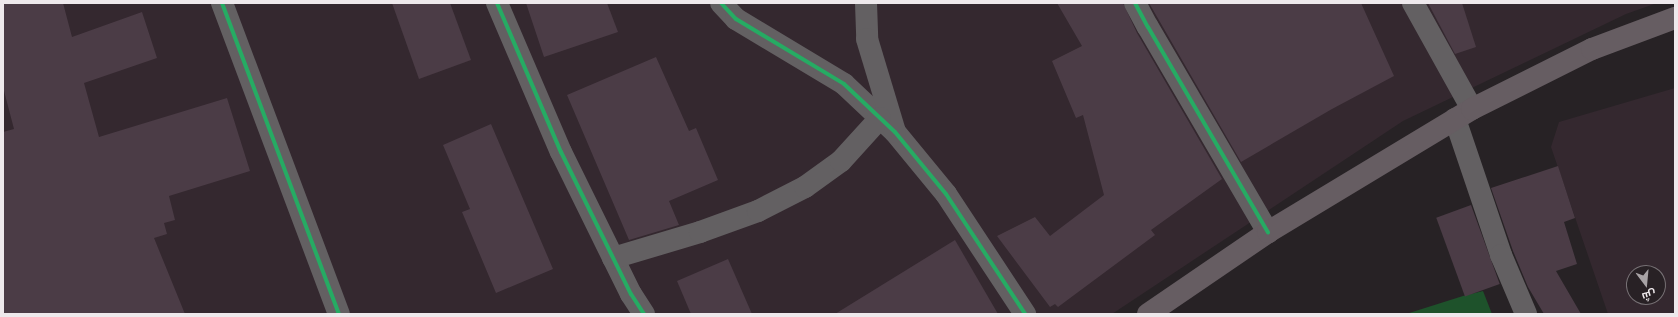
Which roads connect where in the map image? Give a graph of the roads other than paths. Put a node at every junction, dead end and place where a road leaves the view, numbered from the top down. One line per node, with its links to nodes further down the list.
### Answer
1 (222, 3): 12 (street)
2 (496, 3): 11 (street)
3 (721, 3): 9 (street)
4 (866, 3): 9 (street)
5 (1135, 3): 10 (street)
6 (1413, 3): 8 (street)
7 (1675, 18): 8 (main road)
8 (1464, 114): 10 (main road); 16 (street)
9 (887, 125): 11 (street); 14 (street)
10 (1268, 232): 15 (main road)
11 (613, 258): 13 (street)
12 (339, 314)
13 (644, 314)
14 (1025, 314)
15 (1148, 314)
16 (1526, 314)

